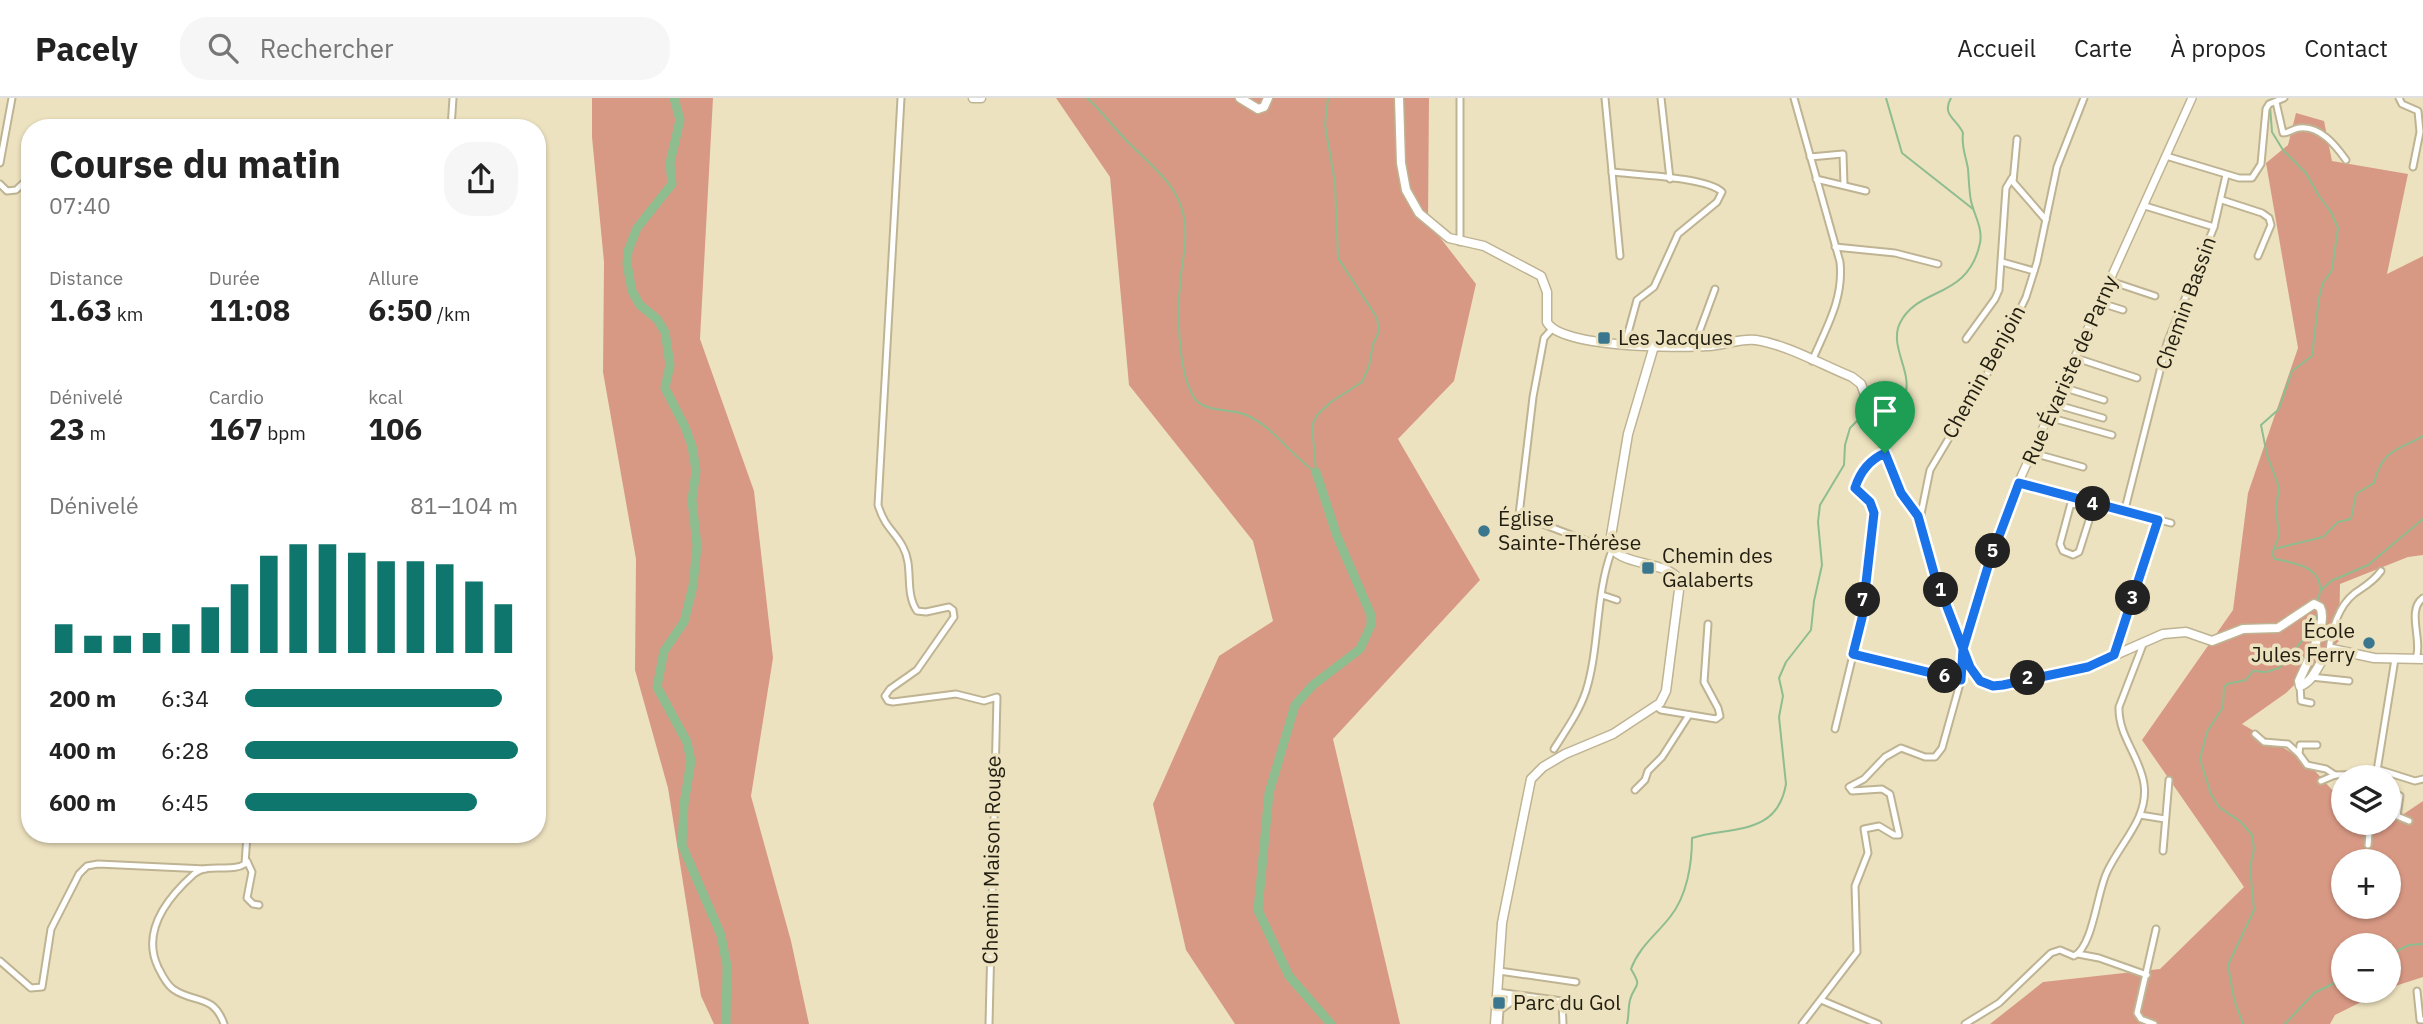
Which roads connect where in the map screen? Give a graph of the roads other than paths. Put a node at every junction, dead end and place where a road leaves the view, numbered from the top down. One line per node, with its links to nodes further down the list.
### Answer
1 (12, 98): 23 (street)
2 (453, 98): 18 (street)
3 (901, 98): 131 (street, Chemin Maison Rouge)
4 (973, 98): 5 (main road)
5 (981, 98)
6 (1240, 98): 7 (main road)
7 (1268, 98)
8 (1399, 98): 38 (main road)
9 (1460, 98): 38 (street)
10 (1605, 98): 25 (street)
11 (1661, 98): 28 (street)
12 (1794, 98): 21 (street)
13 (2084, 98): 36 (street, Chemin Benjoin)
14 (2192, 98): 20 (street, Rue Évariste de Parny)
15 (2284, 98): 17 (street)
16 (2399, 98): 24 (street)
17 (2273, 103): 22 (street); 26 (street)
18 (452, 119)
19 (2017, 139): 27 (street)
20 (2166, 156): 26 (street); 35 (street, Rue Évariste de Parny)
21 (1810, 157): 29 (street); 32 (street)
22 (2346, 160)
23 (0, 163)
24 (2413, 167)
25 (1612, 172): 28 (street); 40 (street)
26 (2226, 175): 34 (street, Chemin Bassin)
27 (2012, 178): 36 (street); 42 (street)
28 (1670, 179): 52 (street)
29 (1816, 179): 32 (street); 39 (street)
30 (0, 184): 31 (street)
31 (21, 185)
32 (1844, 186): 33 (street)
33 (1866, 191)
34 (2222, 200): 37 (street, Chemin Bassin); 41 (street)
35 (2145, 206): 37 (street); 45 (street, Rue Évariste de Parny)
36 (2046, 220): 44 (street, Chemin Benjoin)
37 (2214, 227): 69 (street, Chemin Bassin)
38 (1460, 242): 50 (main road)
39 (1836, 247): 43 (street); 56 (street)
40 (1620, 256)
41 (2258, 256)
42 (2002, 262): 44 (street); 51 (street)
43 (1938, 264)
44 (2035, 271): 71 (street, Chemin Benjoin)
45 (2110, 281): 47 (street); 48 (street, Rue Évariste de Parny)
46 (1715, 289): 54 (street)
47 (2155, 296)
48 (2101, 303): 49 (street); 55 (street, Rue Évariste de Parny)
49 (2123, 310)
50 (1552, 329): 52 (main road); 73 (street)
51 (1966, 339)
52 (1625, 344): 53 (main road)
53 (1654, 346): 54 (main road); 73 (main road)
54 (1694, 346): 56 (main road)
55 (2076, 358): 57 (street); 58 (street, Rue Évariste de Parny)
56 (1812, 361): 64 (main road)
57 (2137, 378)
58 (2062, 387): 59 (street); 60 (street, Rue Évariste de Parny)
59 (2104, 400)
60 (2054, 404): 61 (street, Rue Évariste de Parny); 62 (street)
61 (2048, 417): 63 (street); 65 (street, Rue Évariste de Parny)
62 (2103, 418)
63 (2112, 435)
64 (1885, 453): 71 (main road); 84 (street)
65 (2033, 453): 66 (street); 67 (street, Rue Évariste de Parny)
66 (2083, 467)
67 (2019, 483): 68 (street); 82 (street, Rue Évariste de Parny)
68 (2071, 500): 68 (street); 69 (street)
69 (2124, 513): 70 (street)
70 (2158, 520): 72 (street); 78 (street)
71 (1920, 522): 82 (main road)
72 (2171, 523)
73 (1612, 551): 75 (street); 93 (main road)
74 (2381, 571): 83 (street)
75 (1602, 595): 77 (street); 98 (street)
76 (2423, 598): 87 (street)
77 (1617, 600)
78 (2131, 603): 79 (street); 85 (street)
79 (2144, 607)
80 (1708, 624): 94 (street)
81 (2145, 640): 85 (main road); 91 (main road); 108 (street)
82 (1963, 649): 85 (main road); 89 (street)
83 (2329, 651): 86 (main road); 88 (main road)
84 (1853, 654): 89 (street); 95 (street)
85 (2114, 655)
86 (2395, 659): 87 (main road); 100 (street)
87 (2419, 659)
88 (2311, 677): 90 (street); 91 (main road)
89 (1961, 680): 128 (street)
90 (2349, 681)
91 (2300, 686): 92 (street)
92 (2311, 703)
93 (1655, 706): 94 (street); 122 (main road)
94 (1689, 715): 107 (street)
95 (1835, 729)
96 (2255, 734): 99 (street)
97 (2317, 744): 99 (street)
98 (1554, 749)
99 (2299, 754): 101 (street)
100 (2378, 765)
101 (2331, 772)
102 (2331, 777): 106 (street)
103 (2401, 778): 104 (street)
104 (2423, 779)
105 (2169, 780): 110 (street)
106 (2321, 781)
107 (1635, 790)
108 (2140, 815): 110 (street); 120 (street)
109 (2401, 818): 111 (street)
110 (2165, 819): 115 (street)
111 (2409, 821)
112 (2369, 835): 114 (street)
113 (247, 843): 116 (street)
114 (2368, 845)
115 (2163, 851)
116 (247, 861): 117 (street); 118 (street)
117 (206, 869): 121 (street); 130 (street)
118 (260, 905)
119 (2156, 929): 123 (street)
120 (2078, 954): 123 (street); 136 (street)
121 (0, 961)
122 (1499, 971): 124 (street); 126 (main road)
123 (2147, 975): 137 (street)
124 (1576, 982)
125 (2417, 990): 129 (street)
126 (1497, 992): 127 (street); 132 (main road)
127 (1510, 994): 132 (street); 133 (street)
128 (1821, 1000): 134 (street); 135 (street)
129 (2423, 1020)
130 (224, 1024)
131 (989, 1024)
132 (1497, 1024)
133 (1563, 1024)
134 (1802, 1024)
135 (1878, 1024)
136 (1965, 1024)
137 (2154, 1024)

